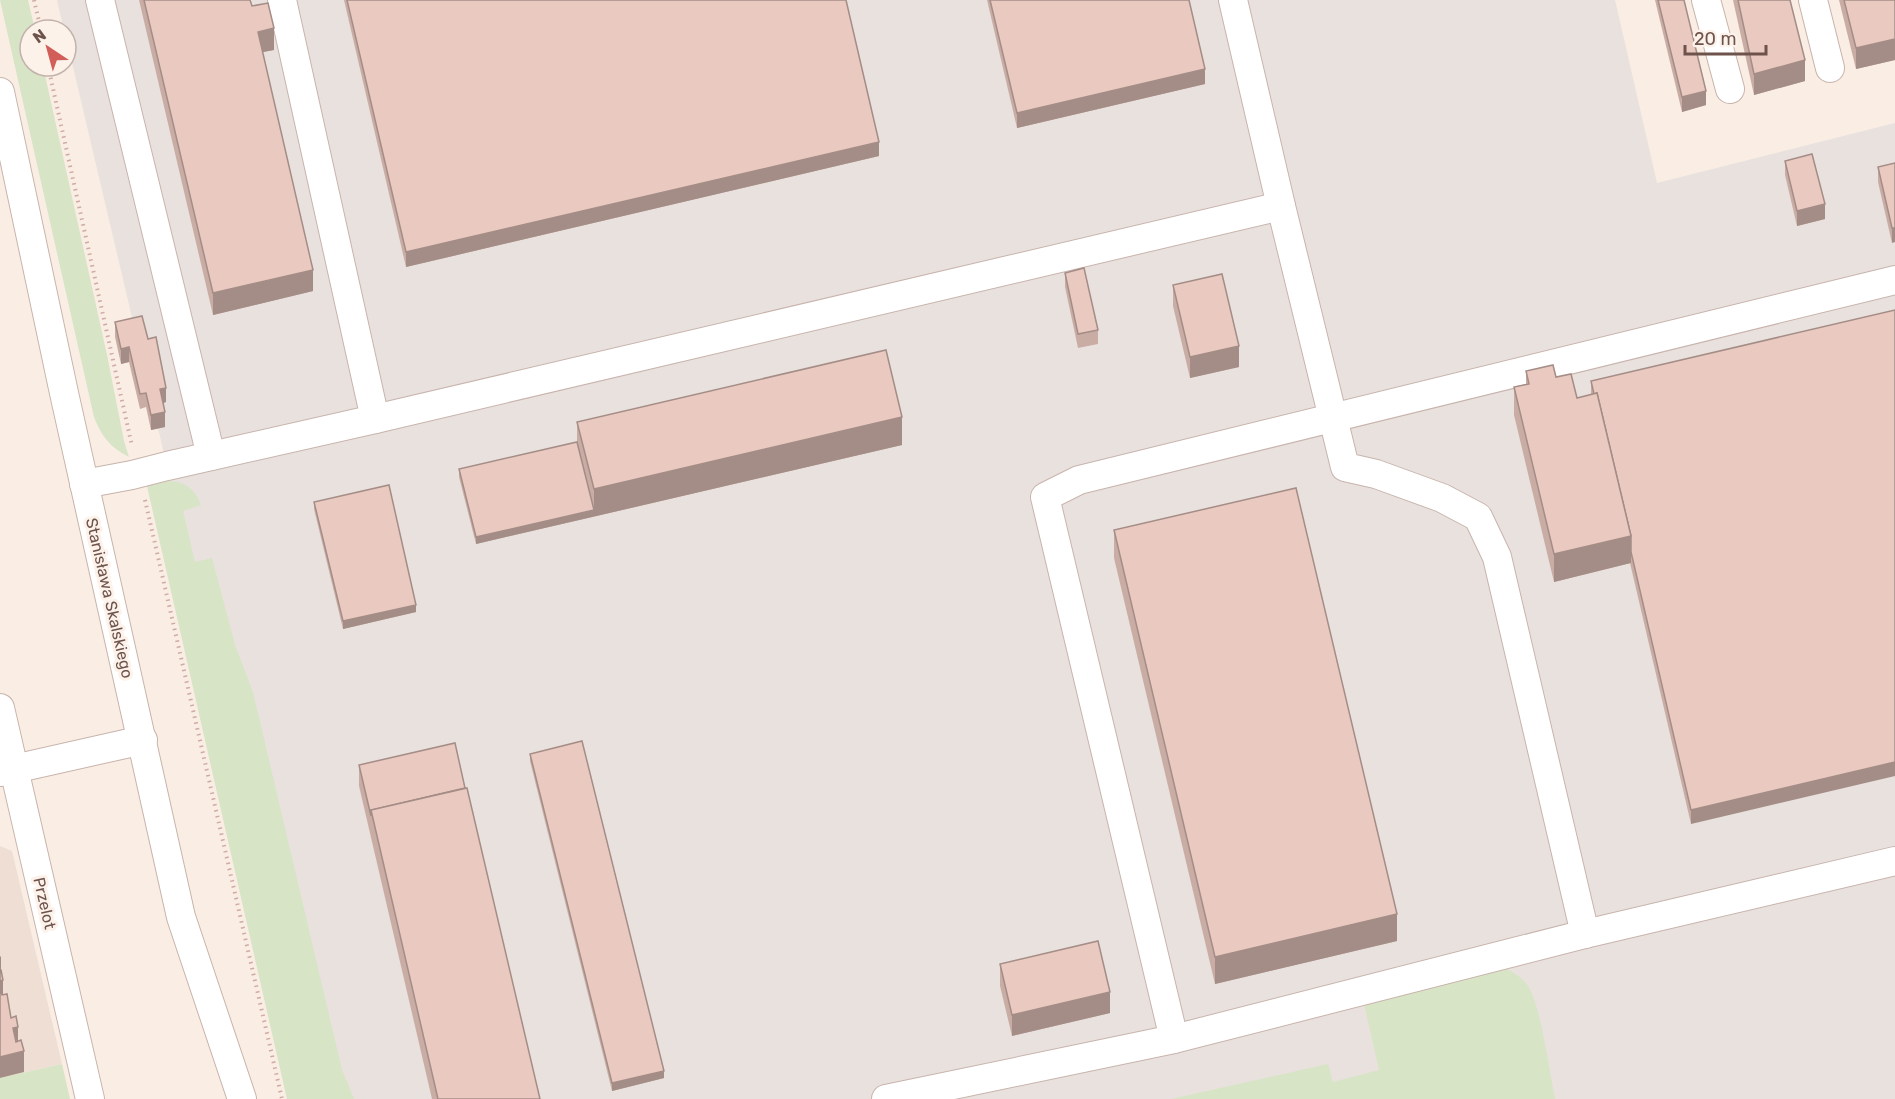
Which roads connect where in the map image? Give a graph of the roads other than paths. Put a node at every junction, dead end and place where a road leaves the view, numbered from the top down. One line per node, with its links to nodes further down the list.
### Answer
1 (100, 0): 13 (street)
2 (282, 0): 11 (street)
3 (1233, 0): 9 (street)
4 (1706, 0): 7 (street)
5 (1813, 0): 6 (street)
6 (1830, 68)
7 (1730, 89)
8 (0, 92): 14 (street, Stanisława Skalskiego)
9 (1281, 206): 11 (street); 12 (street)
10 (1895, 280): 12 (street)
11 (375, 419): 13 (street)
12 (1334, 419): 19 (street); 20 (street)
13 (211, 456): 14 (street)
14 (84, 484): 16 (street, Stanisława Skalskiego)
15 (0, 708): 17 (street, Przelot)
16 (142, 740): 17 (street); 22 (street, Stanisława Skalskiego)
17 (7, 770): 21 (street, Przelot)
18 (1895, 861): 19 (street)
19 (1585, 934): 20 (street)
20 (1174, 1039): 23 (street)
21 (90, 1099)
22 (242, 1099)
23 (886, 1099)

